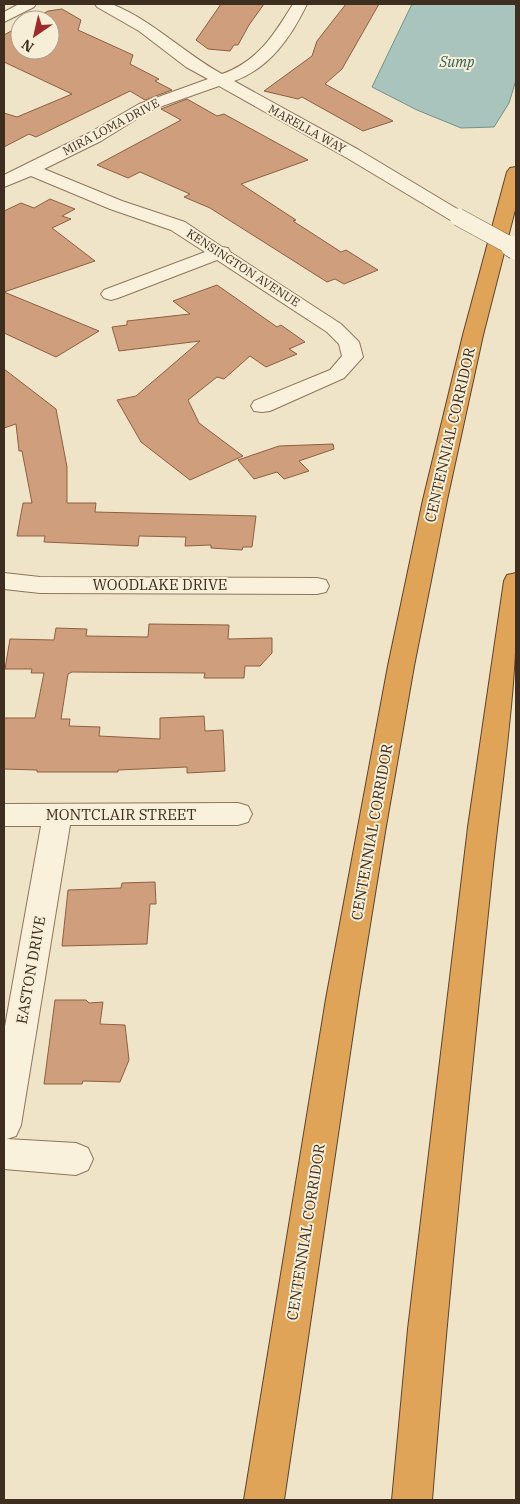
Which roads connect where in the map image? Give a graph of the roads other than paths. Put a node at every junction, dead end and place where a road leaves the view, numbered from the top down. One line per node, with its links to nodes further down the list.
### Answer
1 (29, 4): 4 (street)
2 (102, 4): 5 (street, MARELLA WAY)
3 (300, 4): 5 (street, MIRA LOMA DRIVE)
4 (4, 18)
5 (220, 80): 6 (street, MIRA LOMA DRIVE); 9 (street, MARELLA WAY, bridge)
6 (30, 169): 8 (street, MIRA LOMA DRIVE); 10 (street, KENSINGTON AVENUE)
7 (516, 172): 22 (highway, CENTENNIAL CORRIDOR)
8 (4, 182)
9 (516, 249)
10 (221, 252): 11 (street); 12 (street, KENSINGTON AVENUE)
11 (111, 294)
12 (262, 406)
13 (4, 581): 15 (street, WOODLAKE DRIVE)
14 (516, 581): 23 (highway)
15 (317, 586)
16 (238, 814): 18 (street, MONTCLAIR STREET)
17 (4, 815): 18 (street, MONTCLAIR STREET)
18 (57, 815): 19 (street, EASTON DRIVE)
19 (4, 1125)
20 (4, 1154): 21 (street)
21 (76, 1159)
22 (264, 1500)
23 (412, 1500)

